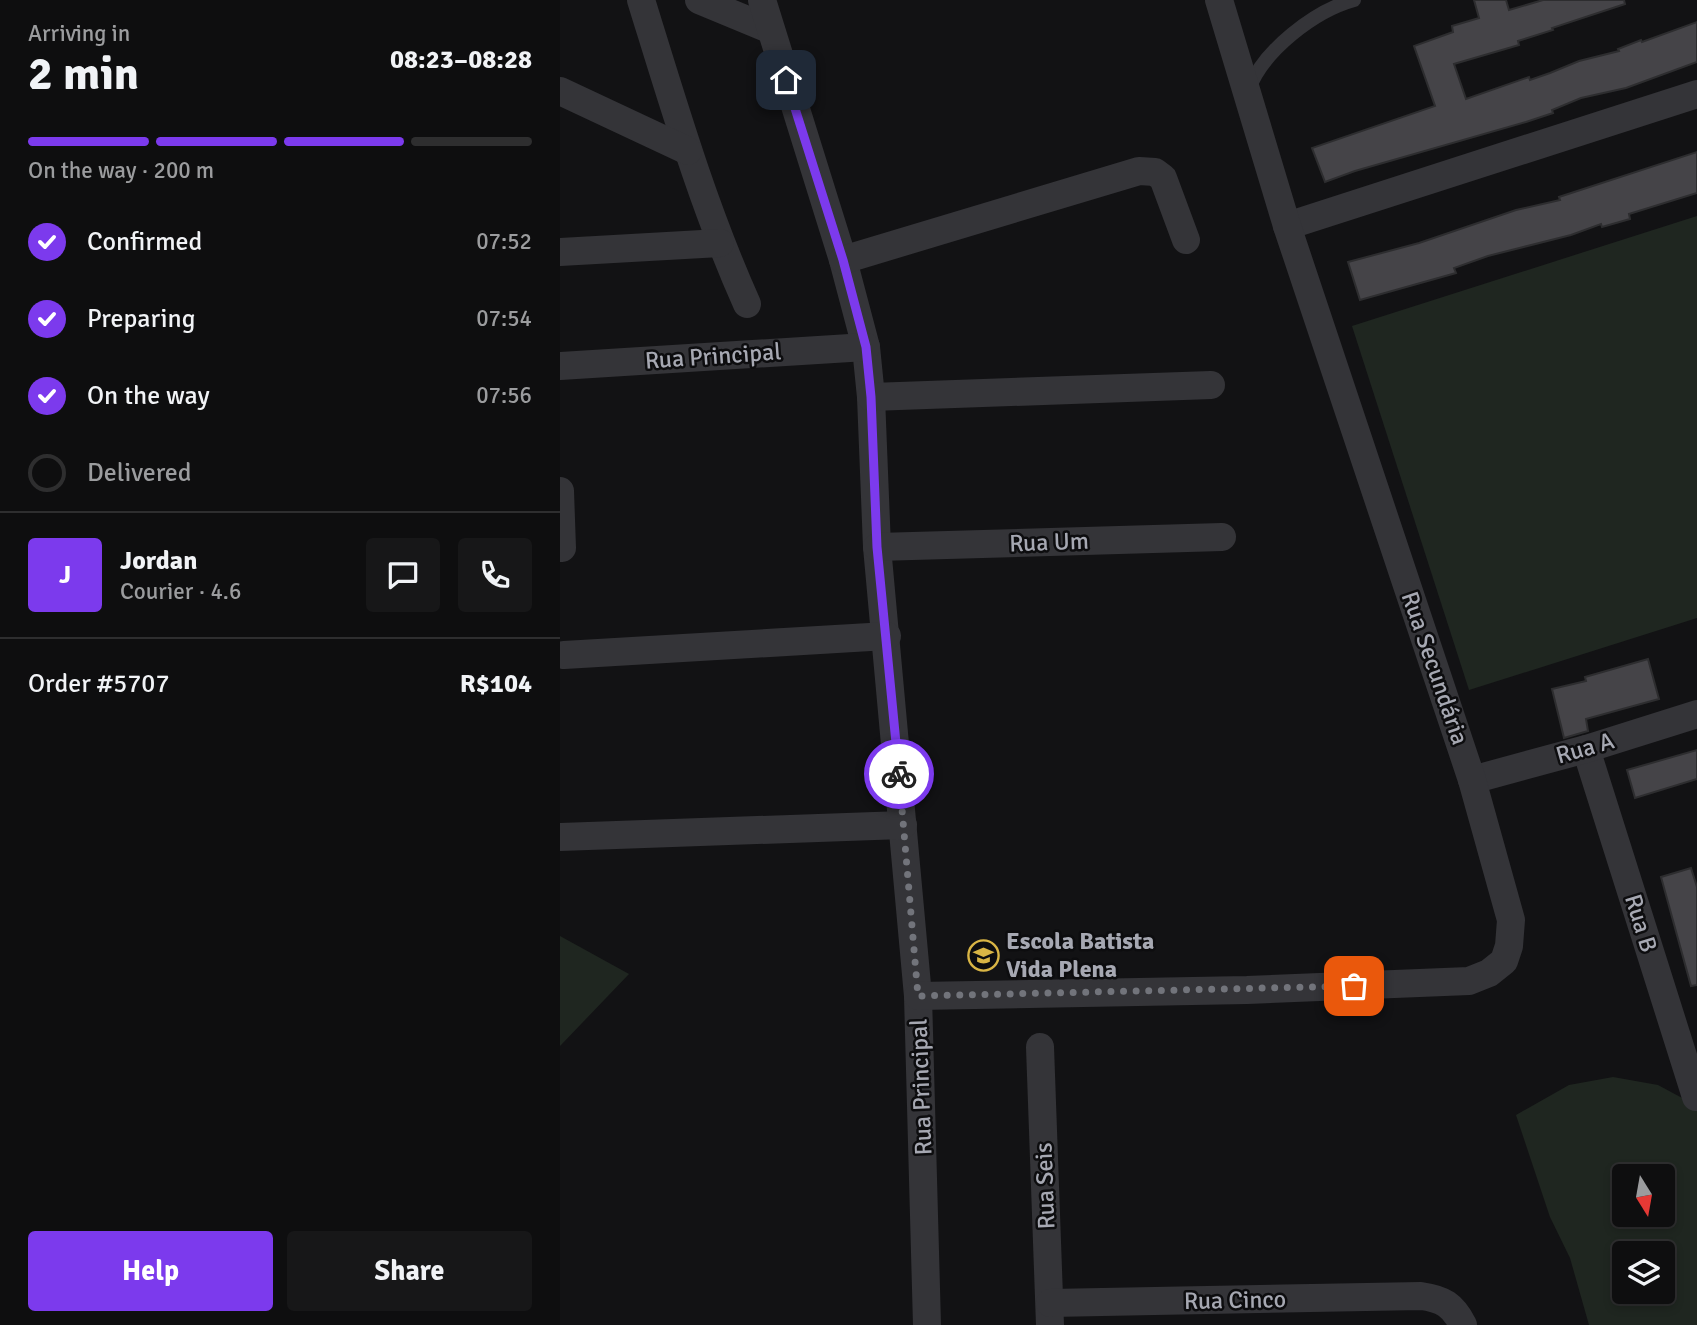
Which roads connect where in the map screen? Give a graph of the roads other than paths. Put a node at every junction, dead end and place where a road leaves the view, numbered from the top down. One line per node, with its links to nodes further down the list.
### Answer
1 (641, 0): 10 (street)
2 (699, 0): 6 (street)
3 (762, 0): 6 (street, Rua Principal)
4 (1219, 0): 9 (street, Rua Secundária)
5 (1345, 1): 9 (lane)
6 (769, 29): 15 (street, Rua Principal)
7 (560, 91): 10 (street)
8 (1697, 94): 11 (street)
9 (1247, 95): 11 (street, Rua Secundária)
10 (688, 151): 13 (street)
11 (1287, 226): 29 (street, Rua Secundária)
12 (1186, 240): 15 (street)
13 (720, 243): 14 (street); 16 (street)
14 (560, 252)
15 (843, 260): 17 (street, Rua Principal)
16 (747, 304)
17 (866, 347): 18 (street, Rua Principal); 20 (street, Rua Principal)
18 (560, 366)
19 (1211, 385): 20 (street)
20 (871, 397): 23 (street, Rua Principal)
21 (560, 491): 24 (street)
22 (1222, 537): 23 (street, Rua Um)
23 (877, 547): 25 (street, Rua Principal)
24 (562, 548)
25 (887, 636): 26 (street); 30 (street, Rua Principal)
26 (564, 655)
27 (1697, 714): 28 (street, Rua A)
28 (1586, 749): 29 (street, Rua A); 34 (street, Rua B)
29 (1472, 780): 32 (street, Rua Secundária)
30 (903, 825): 31 (street); 32 (street, Rua Principal)
31 (560, 836)
32 (918, 996): 36 (street, Rua Principal)
33 (1040, 1047): 35 (street, Rua Seis)
34 (1696, 1097)
35 (1050, 1314): 37 (street, Rua Cinco)
36 (928, 1325)
37 (1463, 1325)

